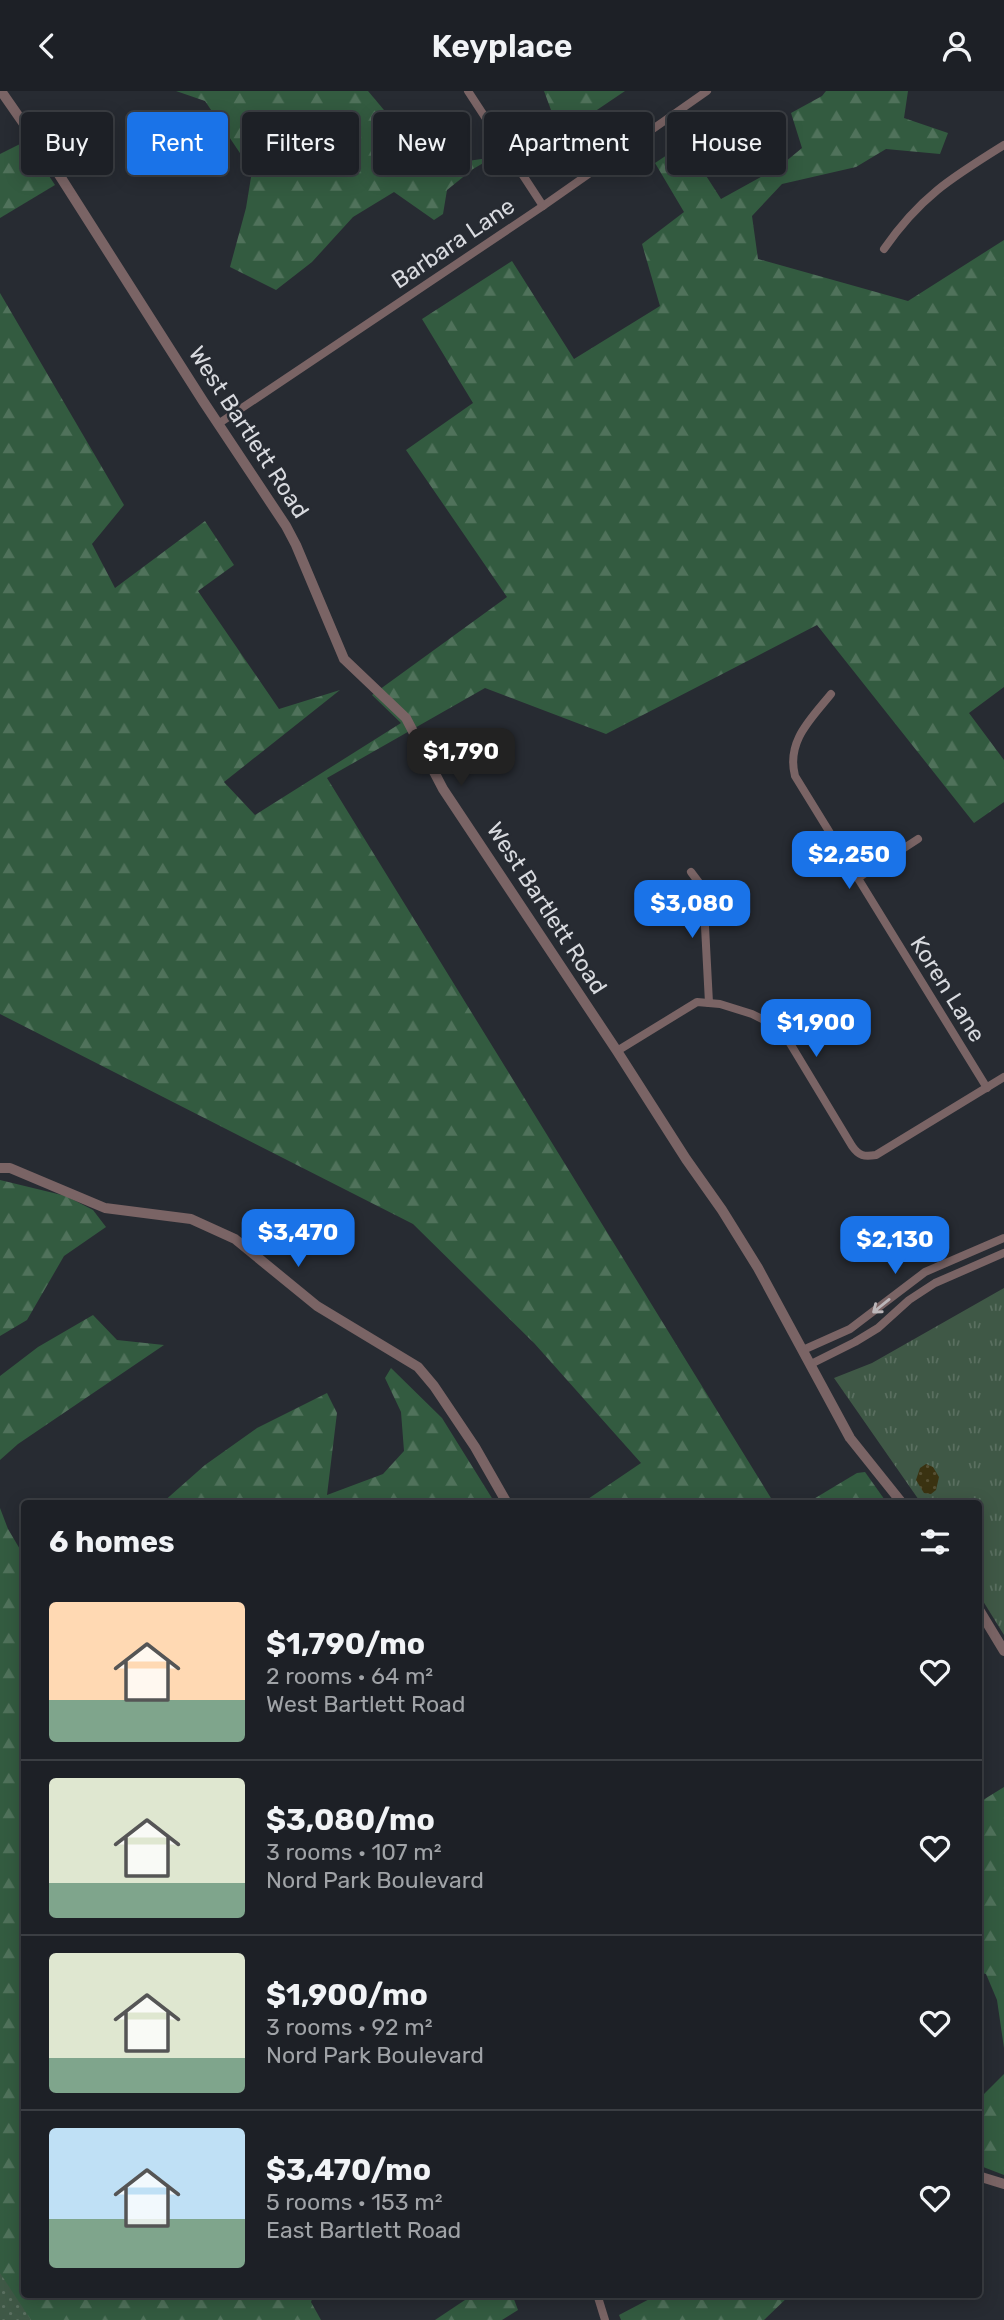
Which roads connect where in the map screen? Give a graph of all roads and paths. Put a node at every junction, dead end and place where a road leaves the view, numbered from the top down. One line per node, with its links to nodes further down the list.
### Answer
1 (1, 91): 7 (street, West Bartlett Road)
2 (468, 91): 5 (street)
3 (707, 91): 5 (street, Barbara Lane)
4 (1004, 145): 6 (street)
5 (543, 206): 7 (street, Barbara Lane)
6 (884, 249)
7 (218, 424): 13 (street, West Bartlett Road)
8 (831, 694): 11 (street, Koren Lane)
9 (918, 839): 11 (street)
10 (691, 872): 12 (street)
11 (858, 878): 15 (street, Koren Lane)
12 (709, 1003): 13 (street); 15 (street)
13 (617, 1051): 21 (street, West Bartlett Road)
14 (1004, 1077): 15 (street)
15 (987, 1088)
16 (0, 1168): 23 (street)
17 (1004, 1238): 19 (street, one-way to 19)
18 (1004, 1253): 20 (street)
19 (850, 1329): 20 (street); 21 (street)
20 (855, 1342): 22 (street)
21 (803, 1350): 22 (street, West Bartlett Road)
22 (811, 1364): 24 (street, West Bartlett Road)
23 (506, 1500)
24 (900, 1500)
25 (982, 1615): 26 (street)
26 (1004, 1651)
27 (982, 2177): 28 (street)
28 (1004, 2184)
29 (598, 2298): 30 (street)
30 (605, 2320)

